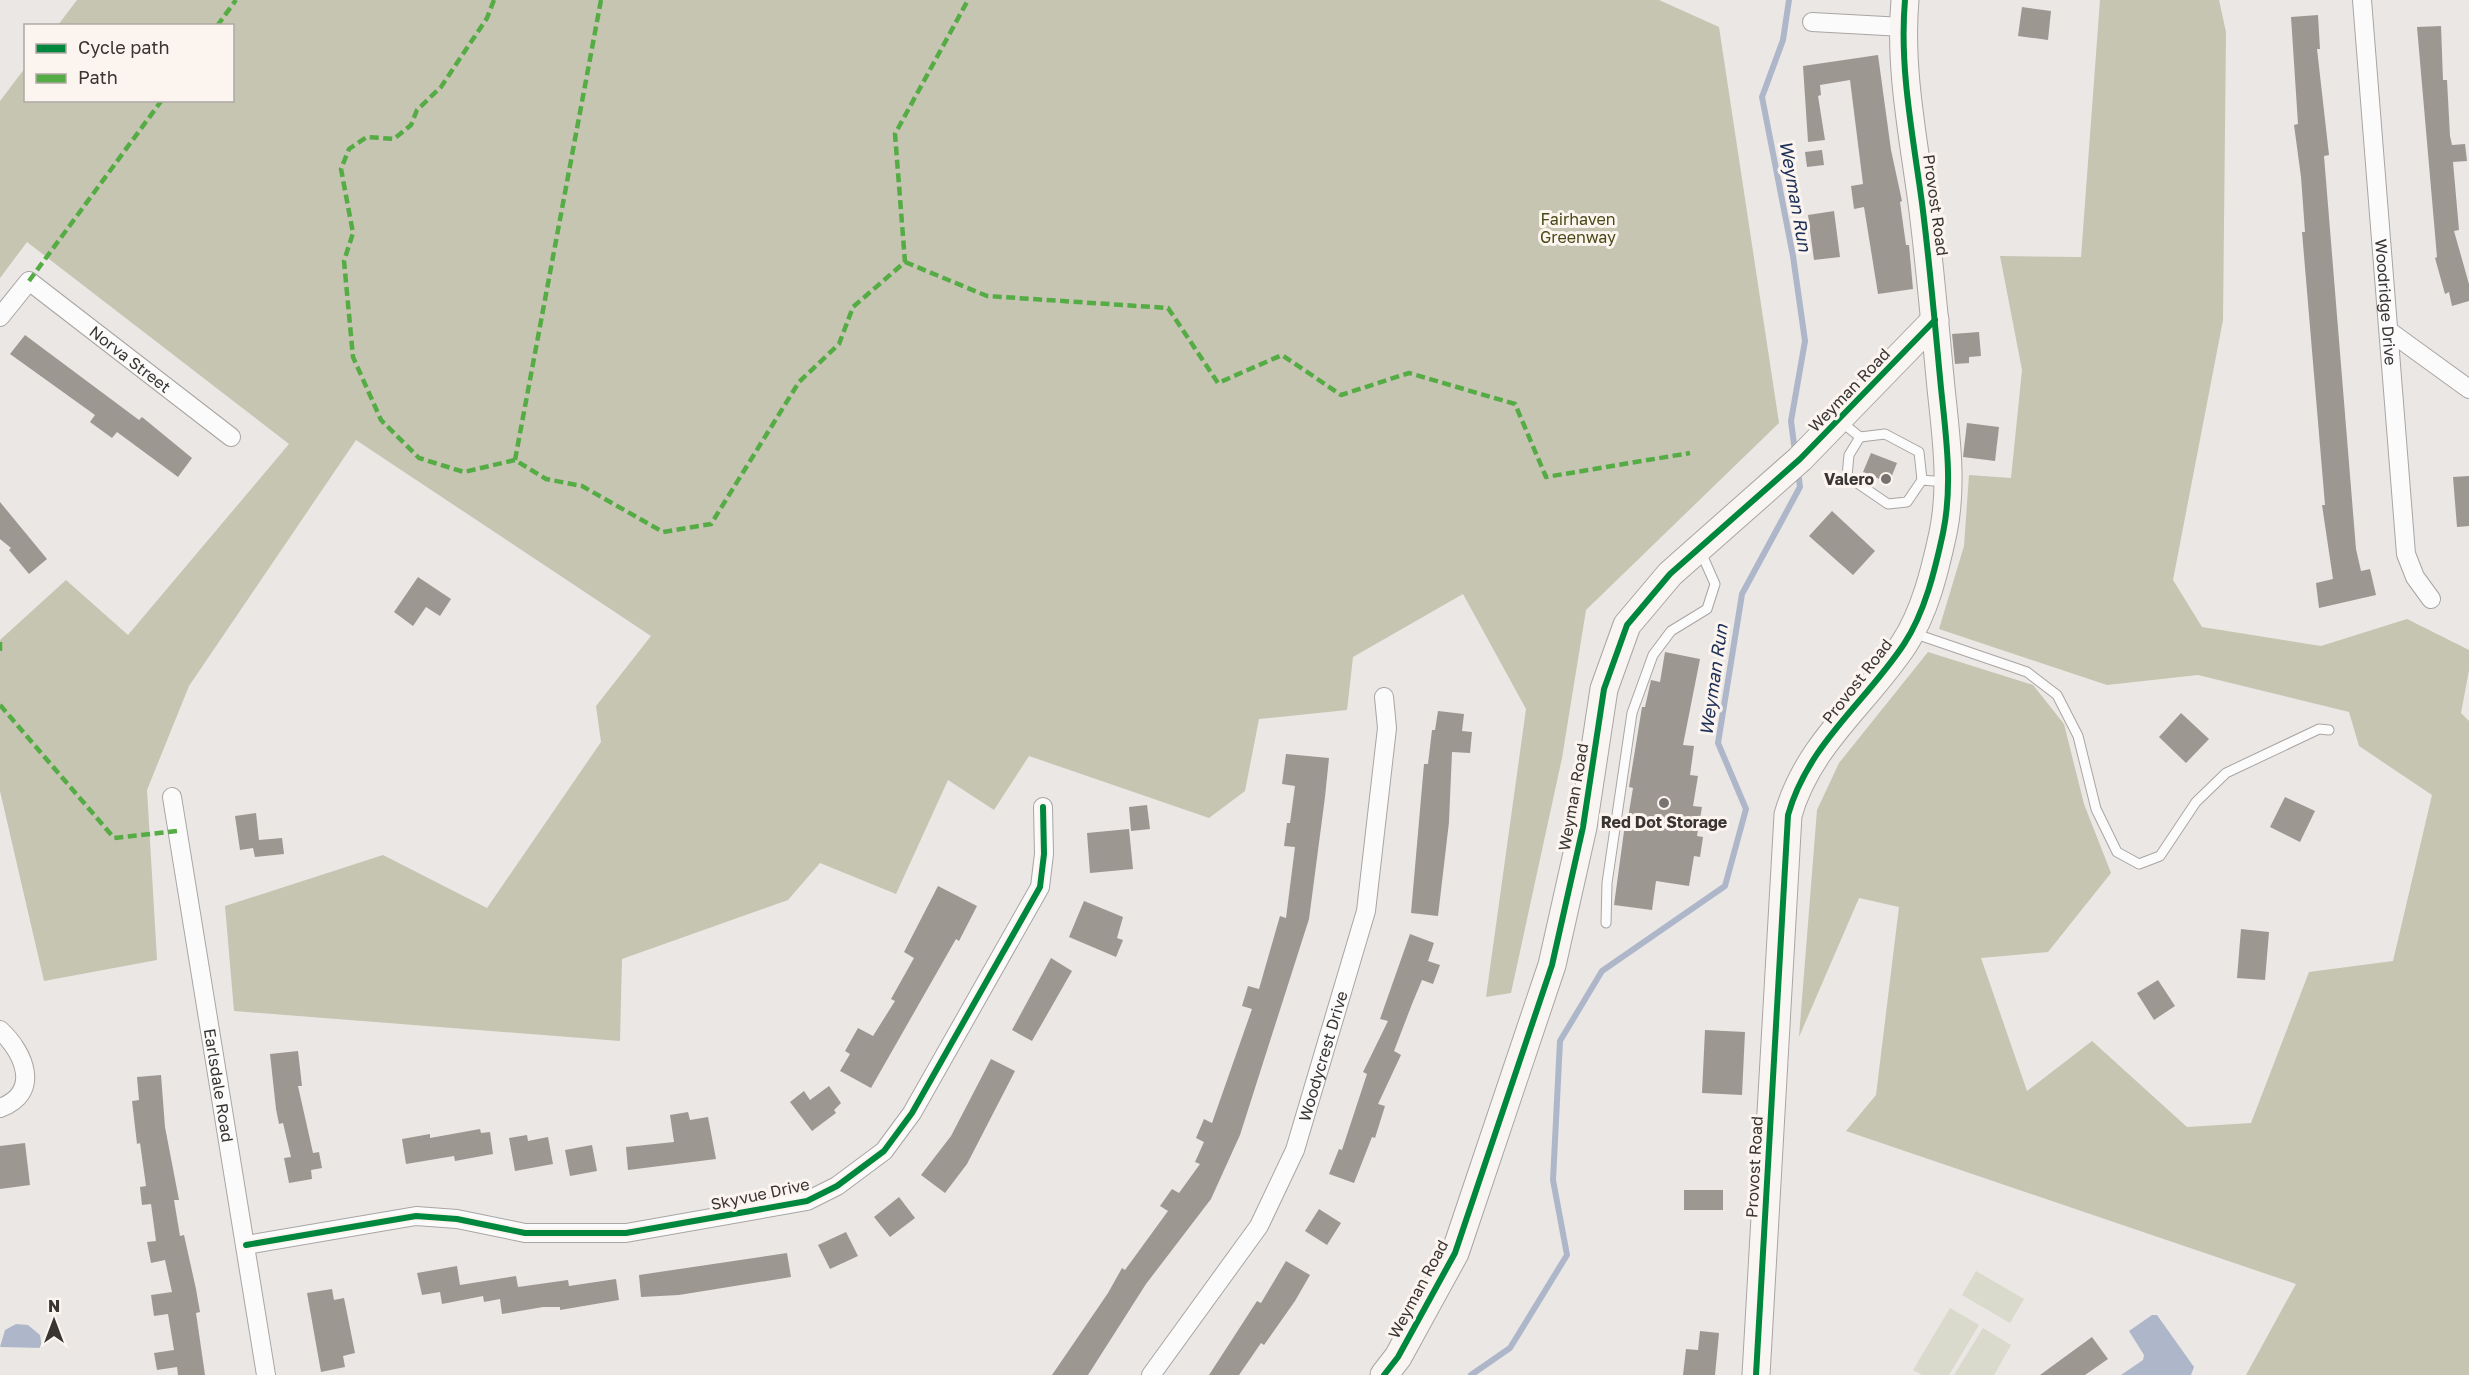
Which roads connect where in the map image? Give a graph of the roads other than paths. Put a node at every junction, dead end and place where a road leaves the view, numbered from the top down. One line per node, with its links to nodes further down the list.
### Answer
1 (1905, 0): 4 (street, Provost Road)
2 (2362, 0): 7 (street, Woodridge Drive)
3 (1812, 22): 4 (street)
4 (1902, 27): 6 (street, Provost Road)
5 (0, 317): 10 (street, Norva Street)
6 (1935, 320): 9 (street, Weyman Road); 12 (street, Provost Road)
7 (2389, 331): 8 (street); 14 (street, Woodridge Drive)
8 (2469, 389)
9 (1837, 422): 11 (lane); 13 (street, Weyman Road)
10 (231, 437)
11 (1860, 437): 12 (lane); 12 (lane)
12 (1935, 481): 15 (street, Provost Road)
13 (1699, 548): 20 (lane); 26 (street, Weyman Road)
14 (2431, 598)
15 (1910, 633): 17 (lane); 27 (street, Provost Road)
16 (1384, 697): 25 (street, Woodycrest Drive)
17 (2329, 730)
18 (172, 797): 23 (street, Earlsdale Road)
19 (1043, 807): 23 (street, Skyvue Drive)
20 (1606, 923)
21 (0, 1030): 22 (street)
22 (0, 1108)
23 (246, 1245): 24 (street, Earlsdale Road)
24 (266, 1375)
25 (1151, 1375)
26 (1384, 1375)
27 (1756, 1375)

